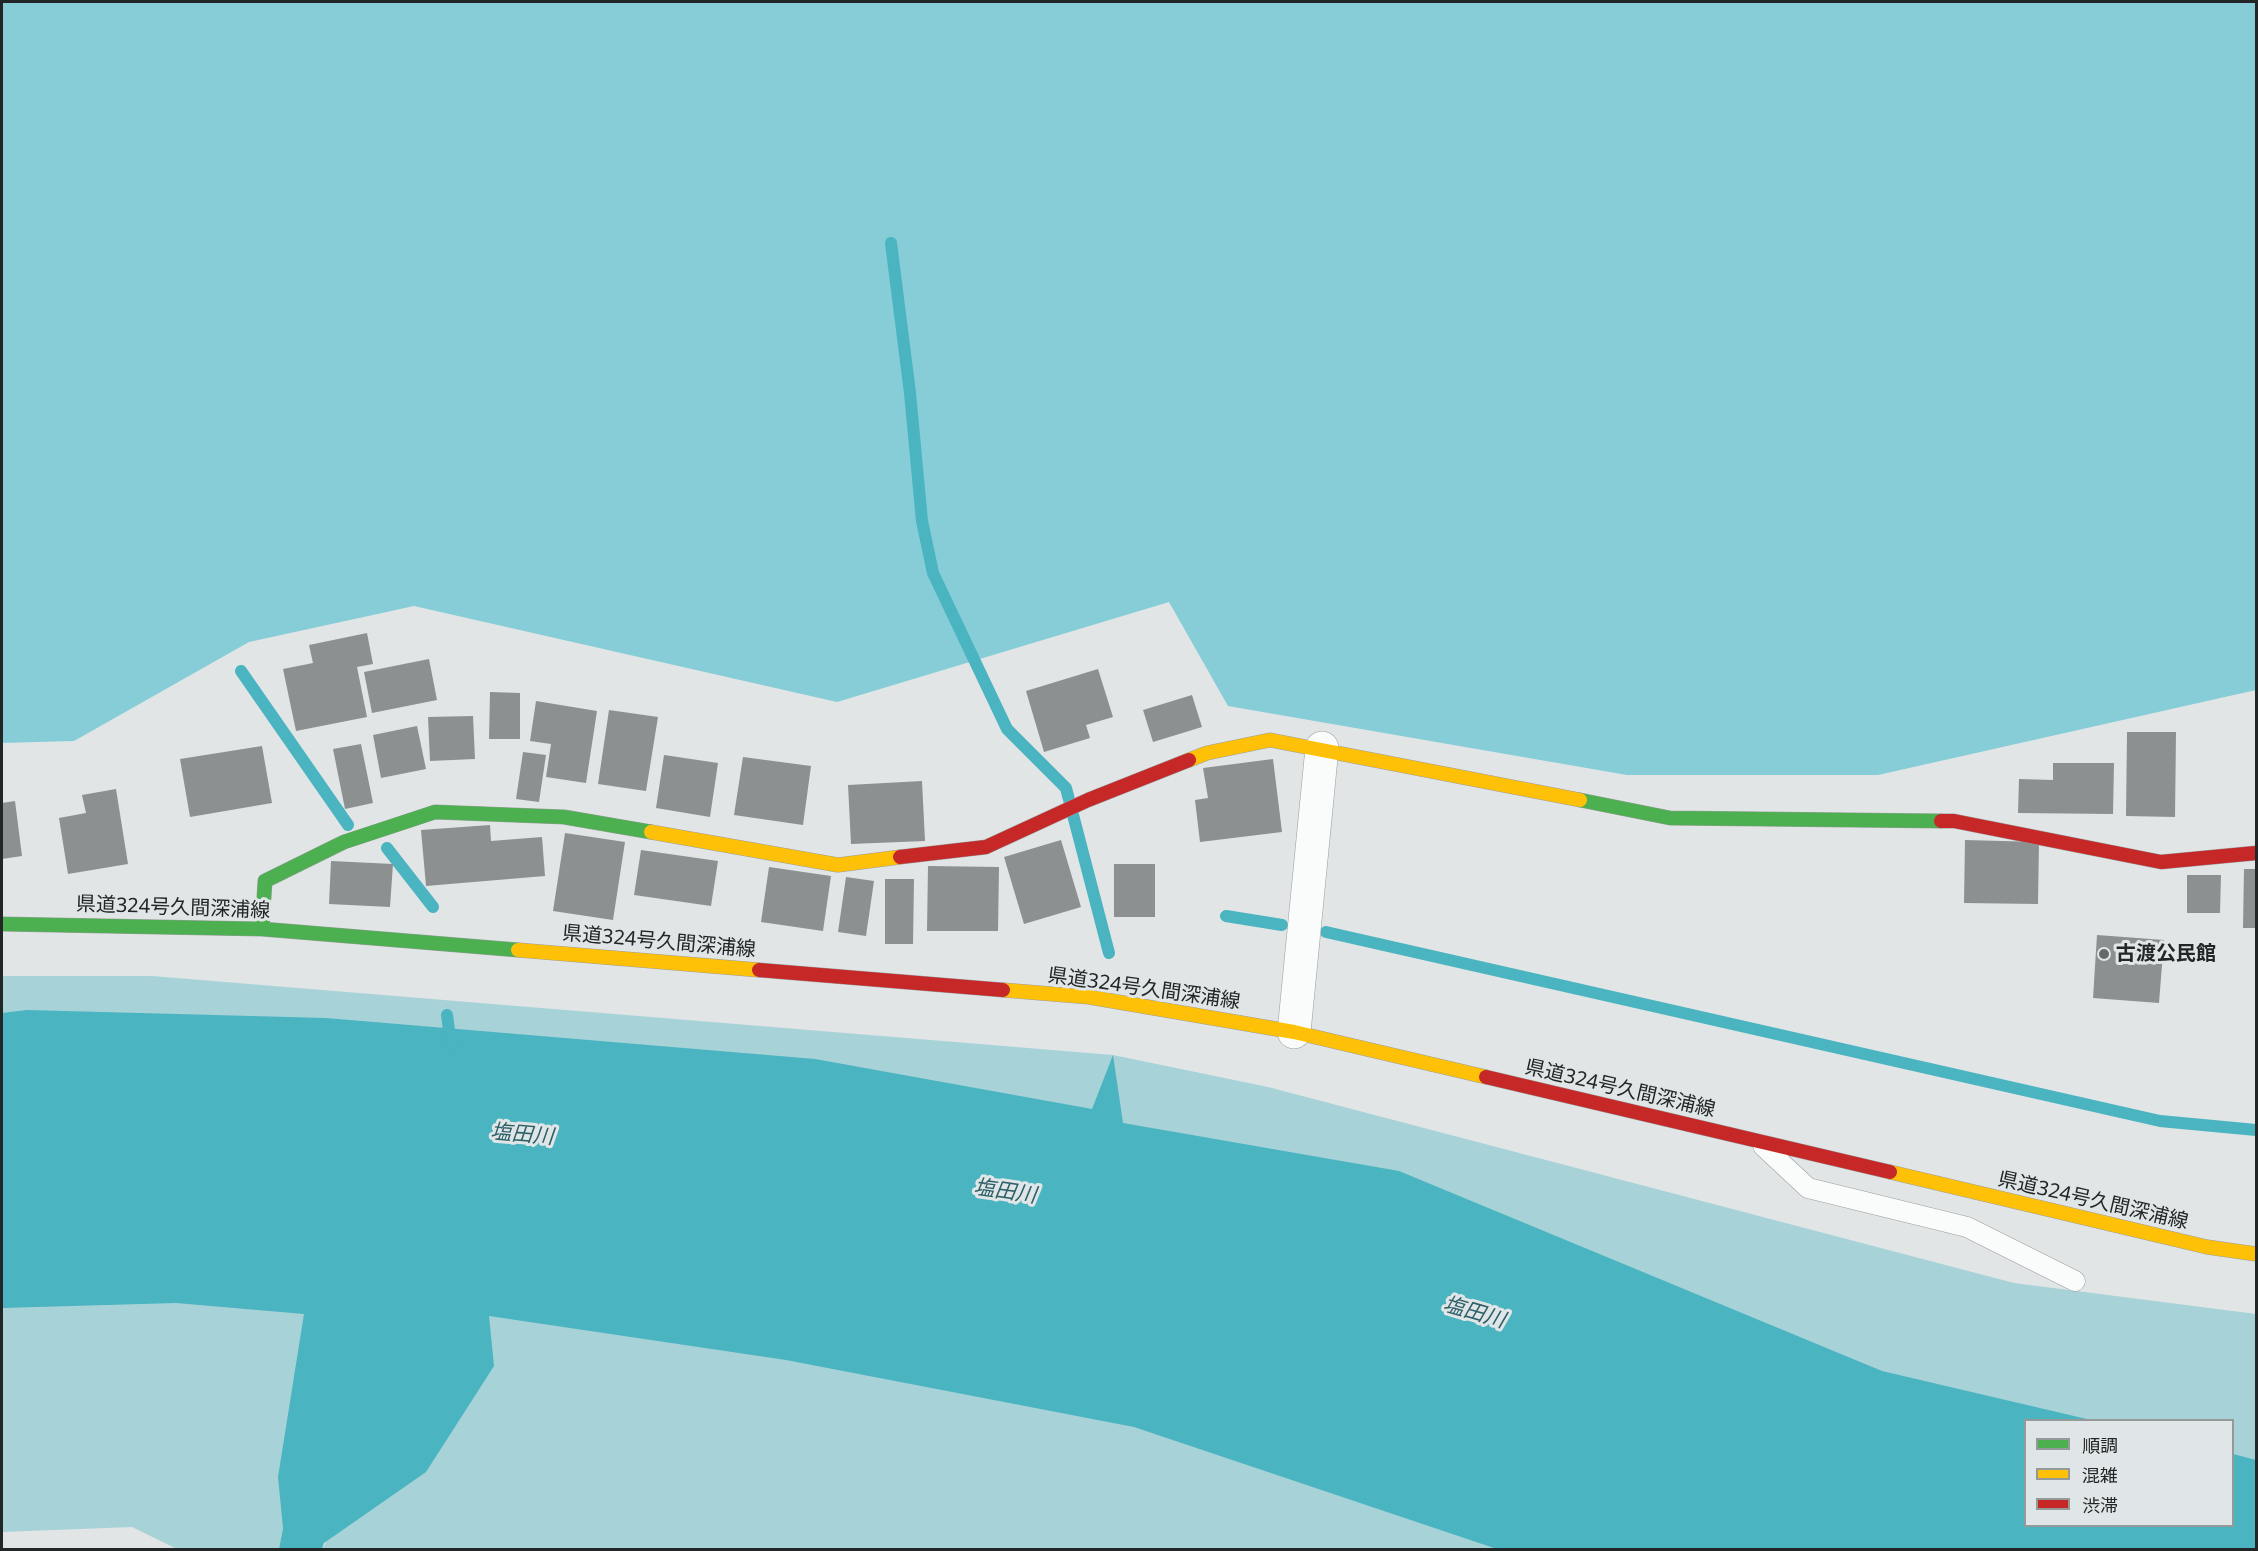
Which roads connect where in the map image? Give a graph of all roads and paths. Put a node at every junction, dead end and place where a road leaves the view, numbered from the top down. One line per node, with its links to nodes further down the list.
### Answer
1 (1322, 748): 2 (main road); 4 (main road); 5 (street)
2 (2256, 853)
3 (2, 924): 4 (main road, 県道324号久間深浦線)
4 (262, 929): 5 (main road, 県道324号久間深浦線)
5 (1294, 1032): 6 (main road, 県道324号久間深浦線)
6 (1759, 1142): 7 (main road, 県道324号久間深浦線); 8 (lane)
7 (2256, 1254)
8 (2075, 1281)

